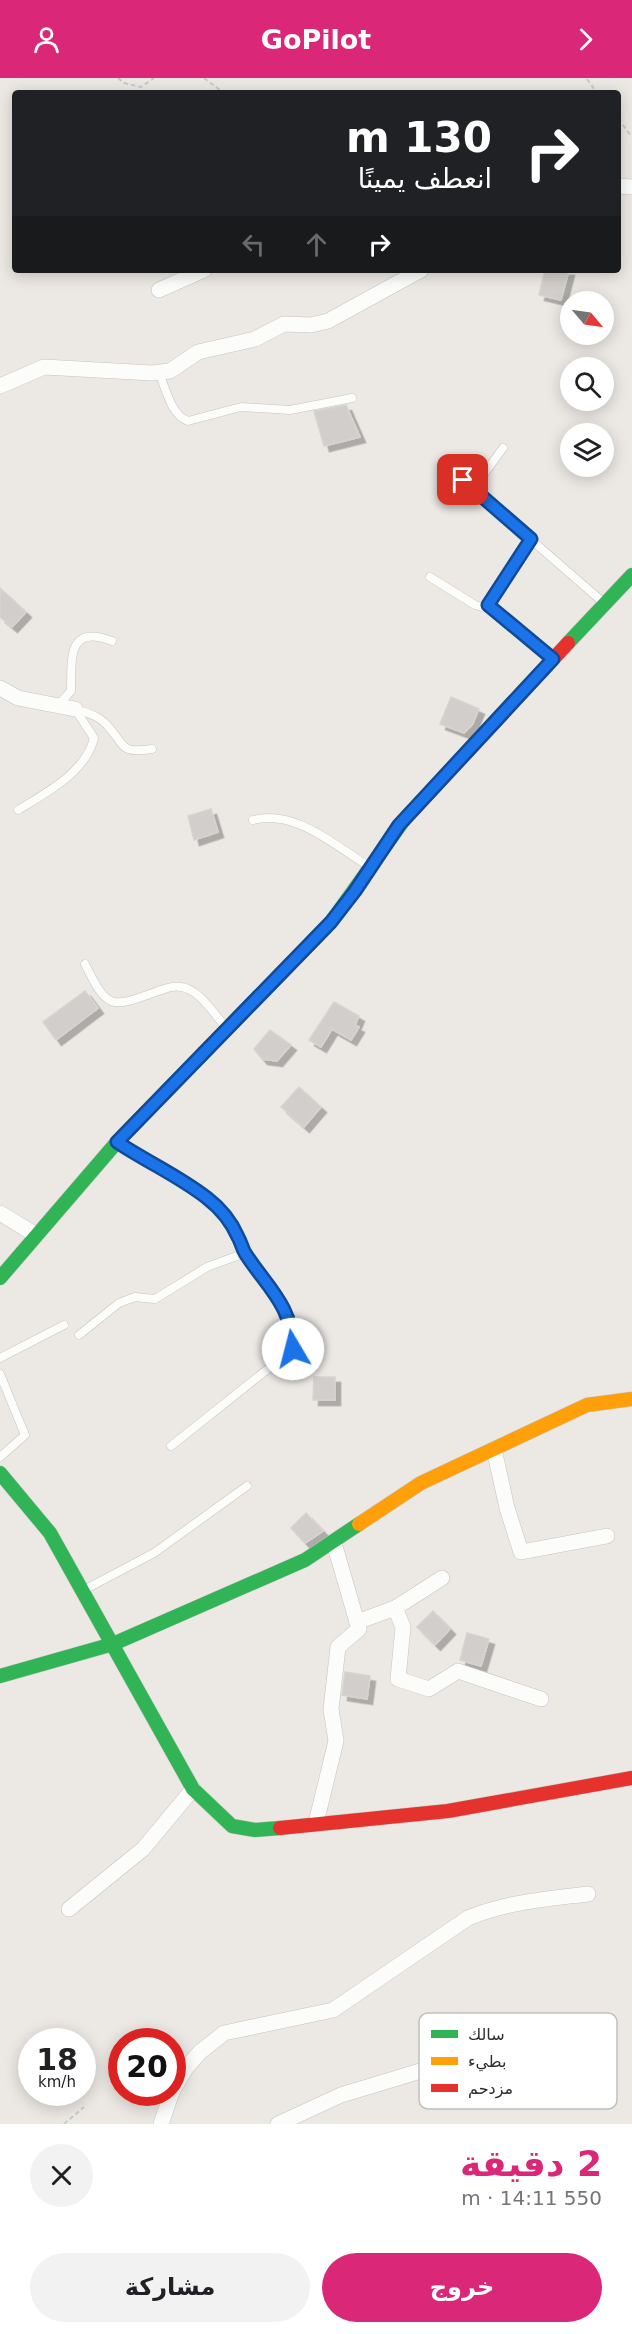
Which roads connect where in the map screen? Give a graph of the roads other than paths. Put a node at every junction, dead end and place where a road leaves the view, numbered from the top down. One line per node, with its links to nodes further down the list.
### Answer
1 (197, 273): 3 (street)
2 (416, 273): 4 (street)
3 (159, 290)
4 (159, 373): 5 (street); 6 (lane)
5 (0, 386)
6 (352, 398)
7 (504, 448): 9 (lane)
8 (453, 472): 9 (lane)
9 (473, 489): 10 (lane)
10 (531, 539): 13 (lane); 14 (lane)
11 (632, 575): 13 (street)
12 (430, 577): 14 (lane)
13 (605, 604): 16 (street)
14 (488, 605): 16 (lane)
15 (112, 641): 18 (lane)
16 (553, 659): 23 (street)
17 (0, 688): 18 (street)
18 (59, 704): 19 (street)
19 (75, 710): 20 (lane); 21 (lane)
20 (152, 749)
21 (18, 810)
22 (253, 820): 23 (lane)
23 (371, 867): 25 (street)
24 (85, 964): 25 (lane)
25 (228, 1029): 26 (street)
26 (117, 1142): 28 (street); 29 (lane)
27 (0, 1213): 28 (street)
28 (36, 1236): 30 (street)
29 (244, 1253): 32 (lane); 36 (lane)
30 (0, 1278)
31 (64, 1325): 33 (lane)
32 (79, 1335)
33 (0, 1358)
34 (0, 1374): 38 (lane)
35 (632, 1399): 37 (street)
36 (171, 1446)
37 (494, 1449): 41 (street); 42 (street)
38 (0, 1457)
39 (0, 1473): 44 (street)
40 (247, 1486): 44 (lane)
41 (607, 1536)
42 (333, 1543): 46 (street); 47 (street)
43 (442, 1578): 45 (street)
44 (83, 1591): 47 (street)
45 (395, 1608): 46 (street); 49 (street)
46 (357, 1622): 52 (street)
47 (113, 1644): 48 (street); 51 (street)
48 (0, 1676)
49 (541, 1699)
50 (632, 1778): 52 (street)
51 (193, 1789): 52 (street); 54 (street)
52 (316, 1823)
53 (588, 1894): 55 (street)
54 (69, 1909)
55 (186, 2068)
56 (419, 2071): 59 (street)
57 (167, 2106): 58 (street)
58 (161, 2124)
59 (278, 2124)

